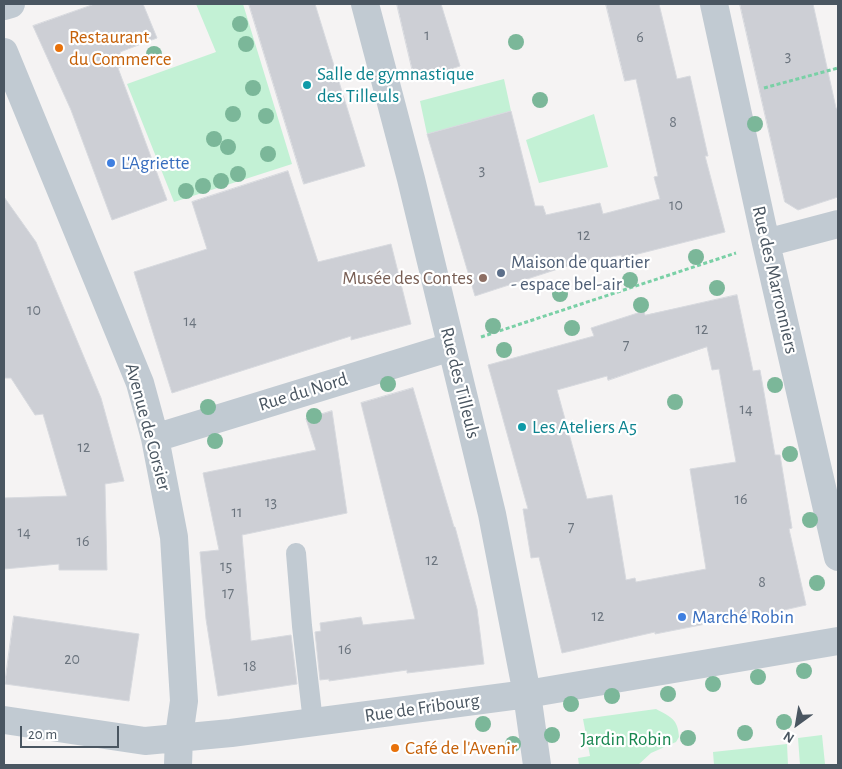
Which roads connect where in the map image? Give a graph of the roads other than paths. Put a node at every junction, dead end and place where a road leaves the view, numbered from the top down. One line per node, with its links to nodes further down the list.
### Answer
1 (11, 4): 4 (street)
2 (365, 4): 8 (street, Rue des Tilleuls)
3 (714, 4): 7 (street, Rue des Marronniers)
4 (4, 6)
5 (4, 52): 9 (street, Avenue de Corsier)
6 (838, 224): 7 (street)
7 (766, 243): 11 (street, Rue des Marronniers)
8 (461, 344): 9 (street, Rue du Nord); 13 (street, Rue des Tilleuls)
9 (155, 438): 16 (street, Avenue de Corsier)
10 (296, 553): 15 (lane)
11 (838, 556)
12 (838, 641): 13 (street, Rue de Fribourg)
13 (527, 694): 15 (street, Rue de Fribourg); 18 (street, Rue des Tilleuls)
14 (4, 720): 16 (street, Rue de Fribourg)
15 (313, 722): 16 (street, Rue de Fribourg)
16 (179, 736): 17 (street, Avenue de Corsier)
17 (178, 765)
18 (537, 765)

